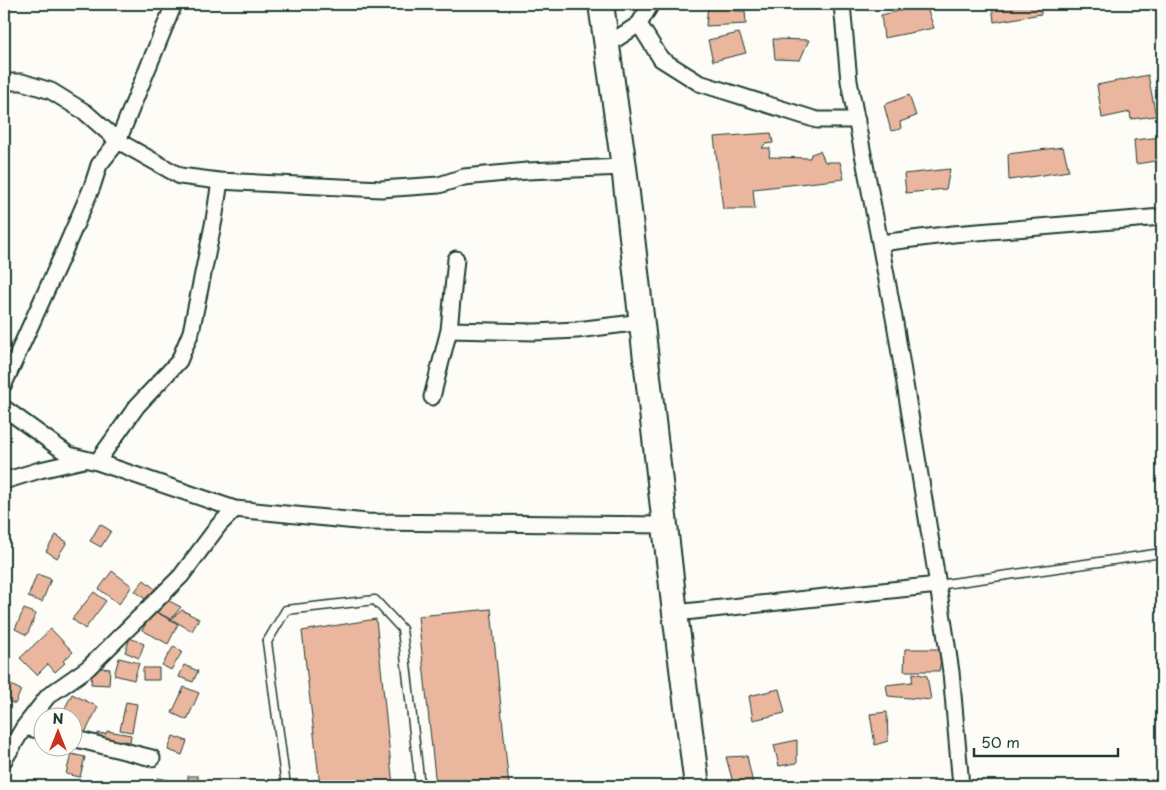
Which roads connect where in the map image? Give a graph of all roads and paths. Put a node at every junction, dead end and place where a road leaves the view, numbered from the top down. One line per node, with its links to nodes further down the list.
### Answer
1 (174, 4): 9 (street)
2 (601, 4): 6 (main road)
3 (650, 4): 5 (street)
4 (842, 4): 8 (street)
5 (639, 24): 6 (street); 8 (street)
6 (608, 45): 10 (main road)
7 (4, 82): 9 (street)
8 (857, 120): 13 (street)
9 (118, 141): 11 (street); 17 (street)
10 (624, 167): 11 (street); 15 (main road)
11 (220, 181): 20 (street)
12 (1162, 217): 13 (street)
13 (880, 243): 25 (street)
14 (456, 258): 16 (street)
15 (642, 322): 16 (street); 23 (main road)
16 (449, 330): 18 (street)
17 (4, 384)
18 (432, 398)
19 (4, 408): 20 (street)
20 (91, 461): 21 (street); 22 (street)
21 (4, 481)
22 (235, 509): 23 (street); 27 (street)
23 (665, 525): 26 (main road)
24 (1162, 554): 25 (lane)
25 (938, 585): 26 (street); 35 (street)
26 (674, 613): 34 (main road)
27 (24, 727): 28 (street); 31 (street)
28 (32, 729)
29 (82, 740): 30 (street)
30 (152, 758)
31 (4, 760)
32 (286, 786): 33 (lane)
33 (420, 786)
34 (697, 786)
35 (961, 786)

